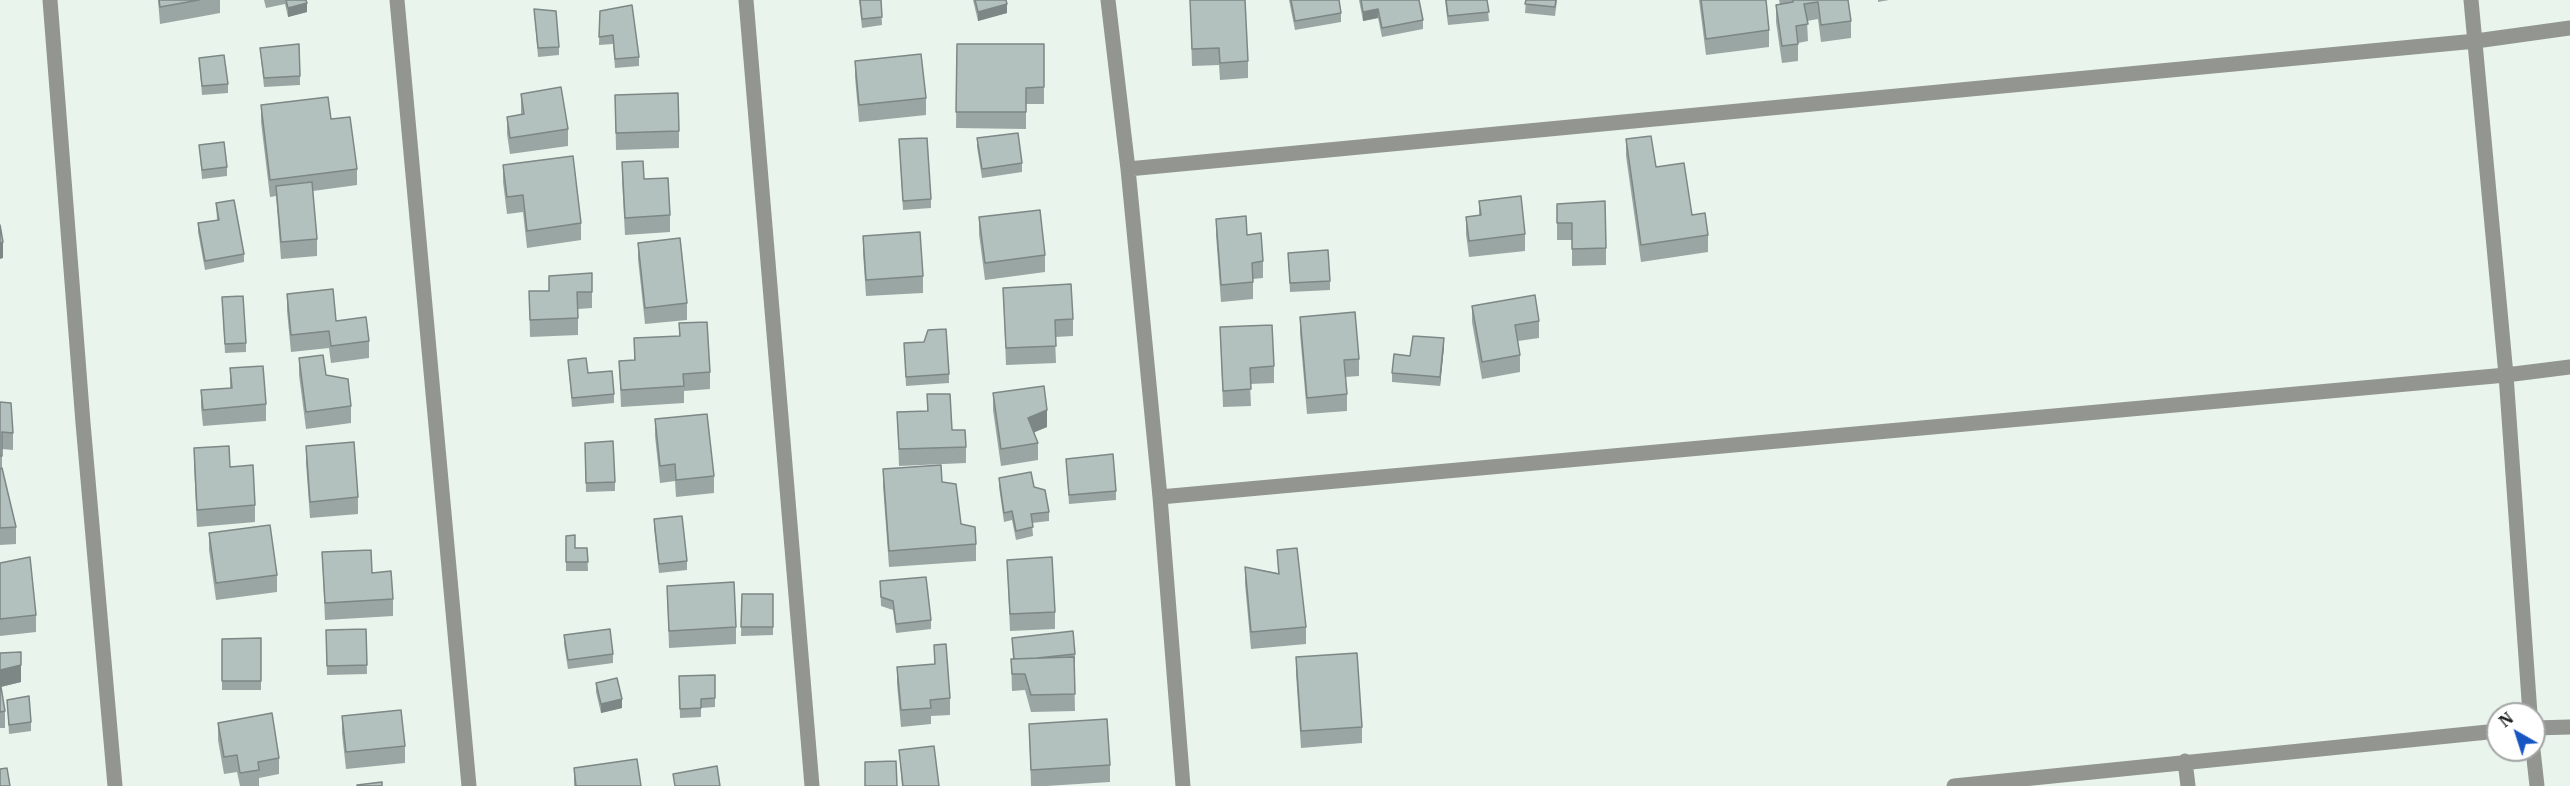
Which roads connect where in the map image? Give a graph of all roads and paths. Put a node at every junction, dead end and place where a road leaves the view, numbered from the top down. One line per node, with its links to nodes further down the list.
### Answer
1 (50, 0): 18 (street)
2 (397, 0): 19 (street)
3 (746, 0): 20 (street)
4 (1108, 0): 8 (street)
5 (2471, 0): 7 (street)
6 (2570, 28): 7 (street)
7 (2476, 41): 8 (street); 10 (street)
8 (1128, 169): 11 (street)
9 (2570, 366): 10 (street)
10 (2506, 375): 11 (street); 12 (street)
11 (1160, 497): 21 (street)
12 (2529, 702)
13 (2570, 727): 14 (street)
14 (2546, 728)
15 (2486, 732): 16 (street)
16 (2185, 761): 22 (street); 23 (street)
17 (2534, 762): 24 (street)
18 (115, 786)
19 (470, 786)
20 (812, 786)
21 (1183, 786)
22 (1954, 786)
23 (2188, 786)
24 (2537, 786)

